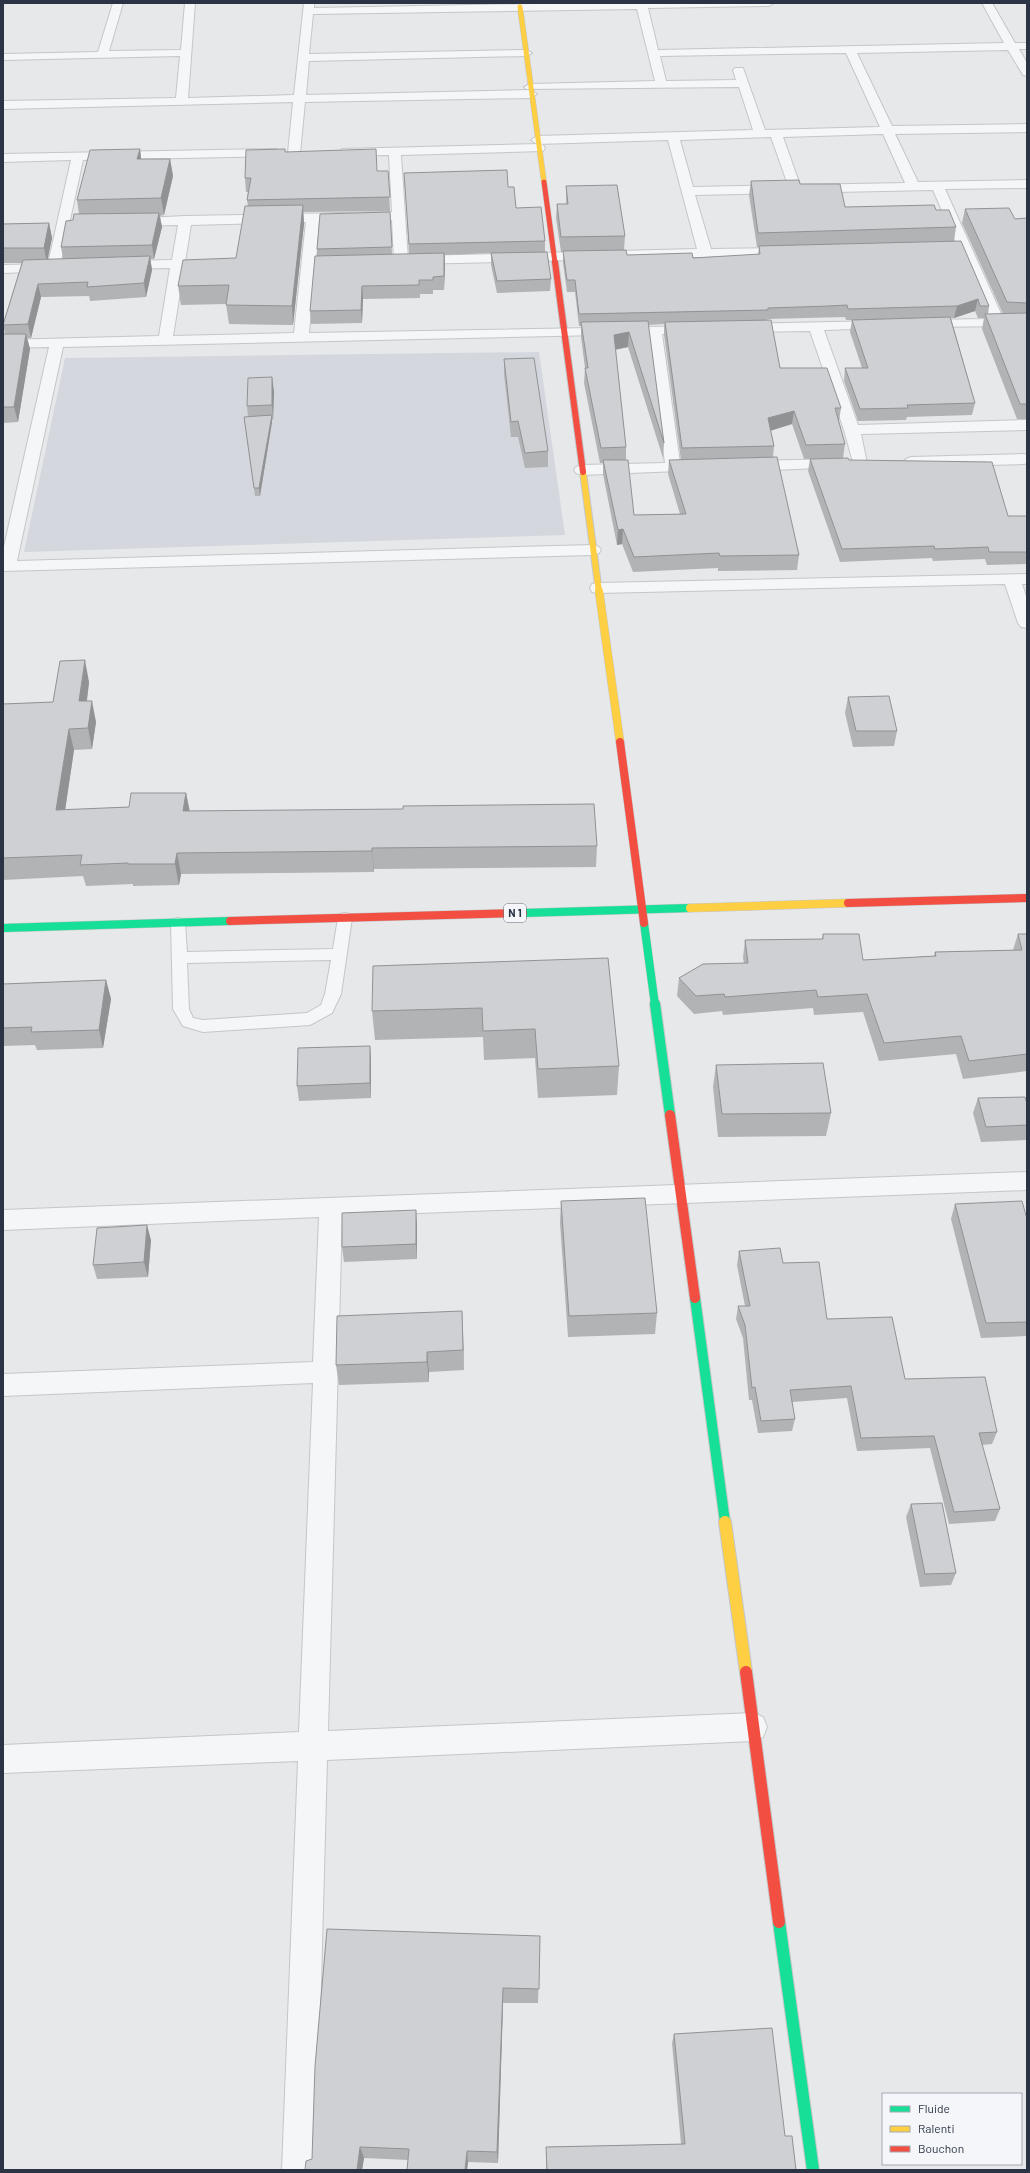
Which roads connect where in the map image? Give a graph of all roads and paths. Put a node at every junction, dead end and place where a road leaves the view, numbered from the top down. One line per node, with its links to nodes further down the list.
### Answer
1 (118, 3): 18 (street)
2 (190, 3): 15 (street)
3 (740, 3): 4 (street); 7 (street)
4 (769, 3)
5 (987, 3): 11 (street)
6 (625, 4): 7 (street); 10 (street)
7 (642, 5): 17 (street)
8 (426, 6): 9 (street); 10 (street)
9 (309, 7): 20 (street)
10 (520, 7): 16 (main road)
11 (1012, 46): 12 (street); 13 (street); 21 (street)
12 (1027, 46)
13 (850, 49): 14 (street); 29 (street)
14 (733, 52): 17 (street); 22 (street)
15 (184, 53): 18 (street); 26 (street)
16 (526, 53): 20 (street); 24 (main road)
17 (652, 53): 23 (street)
18 (104, 54): 19 (street)
19 (3, 57)
20 (303, 58): 25 (street)
21 (1027, 73)
22 (743, 82): 23 (street); 30 (street)
23 (661, 84): 24 (street)
24 (531, 90): 25 (street); 33 (main road)
25 (299, 99): 26 (street); 37 (street)
26 (182, 101): 27 (street)
27 (3, 105)
28 (1027, 128): 29 (street)
29 (888, 130): 31 (street); 41 (street)
30 (760, 133): 31 (street); 32 (street)
31 (776, 133): 43 (street)
32 (673, 136): 33 (street); 44 (street)
33 (538, 144): 34 (street); 55 (main road)
34 (395, 151): 36 (street); 45 (street)
35 (309, 152): 37 (street)
36 (333, 152)
37 (294, 153): 38 (street)
38 (78, 156): 39 (street); 50 (street)
39 (3, 158)
40 (1027, 184): 42 (street)
41 (913, 186): 42 (street); 43 (street)
42 (937, 186): 52 (street)
43 (795, 188): 44 (street)
44 (688, 191): 54 (street)
45 (399, 216): 46 (street); 56 (street)
46 (313, 218): 47 (street); 60 (street)
47 (185, 220): 49 (street); 59 (street)
48 (78, 222): 50 (street)
49 (116, 222)
50 (63, 223): 63 (street)
51 (948, 247): 52 (street)
52 (964, 247): 66 (street)
53 (799, 251): 54 (street)
54 (705, 253): 55 (street)
55 (553, 257): 56 (street); 73 (main road)
56 (401, 260): 57 (street)
57 (387, 261)
58 (358, 262): 60 (street)
59 (177, 264): 61 (street); 75 (street)
60 (309, 264): 74 (street)
61 (106, 266)
62 (68, 267): 63 (street)
63 (54, 268): 64 (street)
64 (3, 269)
65 (1027, 322): 66 (street)
66 (998, 323): 68 (street)
67 (895, 325): 69 (street)
68 (911, 325)
69 (816, 327): 70 (street); 79 (street)
70 (732, 328)
71 (708, 329): 72 (street)
72 (654, 330): 73 (street); 86 (street)
73 (564, 332): 74 (street); 87 (main road)
74 (301, 338): 75 (street)
75 (165, 340): 76 (street)
76 (57, 343): 77 (street); 89 (street)
77 (3, 344)
78 (1027, 425): 80 (street)
79 (852, 430): 80 (street); 82 (street)
80 (1019, 447): 81 (street)
81 (898, 462)
82 (859, 463): 83 (street); 84 (street)
83 (875, 463)
84 (735, 466)
85 (712, 467): 86 (street)
86 (673, 468): 87 (street)
87 (582, 470): 88 (main road)
88 (593, 550): 89 (street); 91 (main road)
89 (5, 566)
90 (1020, 580): 91 (street); 92 (street)
91 (598, 588): 94 (main road)
92 (1027, 623)
93 (1027, 898): 94 (main road, N 1)
94 (642, 910): 95 (main road, N 1); 101 (main road)
95 (345, 918): 96 (main road, N 1); 98 (lane)
96 (178, 923): 97 (main road, N 1); 99 (lane)
97 (3, 928)
98 (339, 954): 99 (lane); 99 (lane)
99 (180, 958)
100 (1027, 1181): 101 (street)
101 (681, 1194): 102 (street); 106 (main road)
102 (331, 1207): 103 (street); 104 (street)
103 (3, 1220)
104 (326, 1372): 105 (street); 107 (street)
105 (3, 1385)
106 (753, 1727): 107 (street); 110 (main road)
107 (313, 1746): 108 (street); 109 (street)
108 (3, 1759)
109 (299, 2170)
110 (813, 2170)

